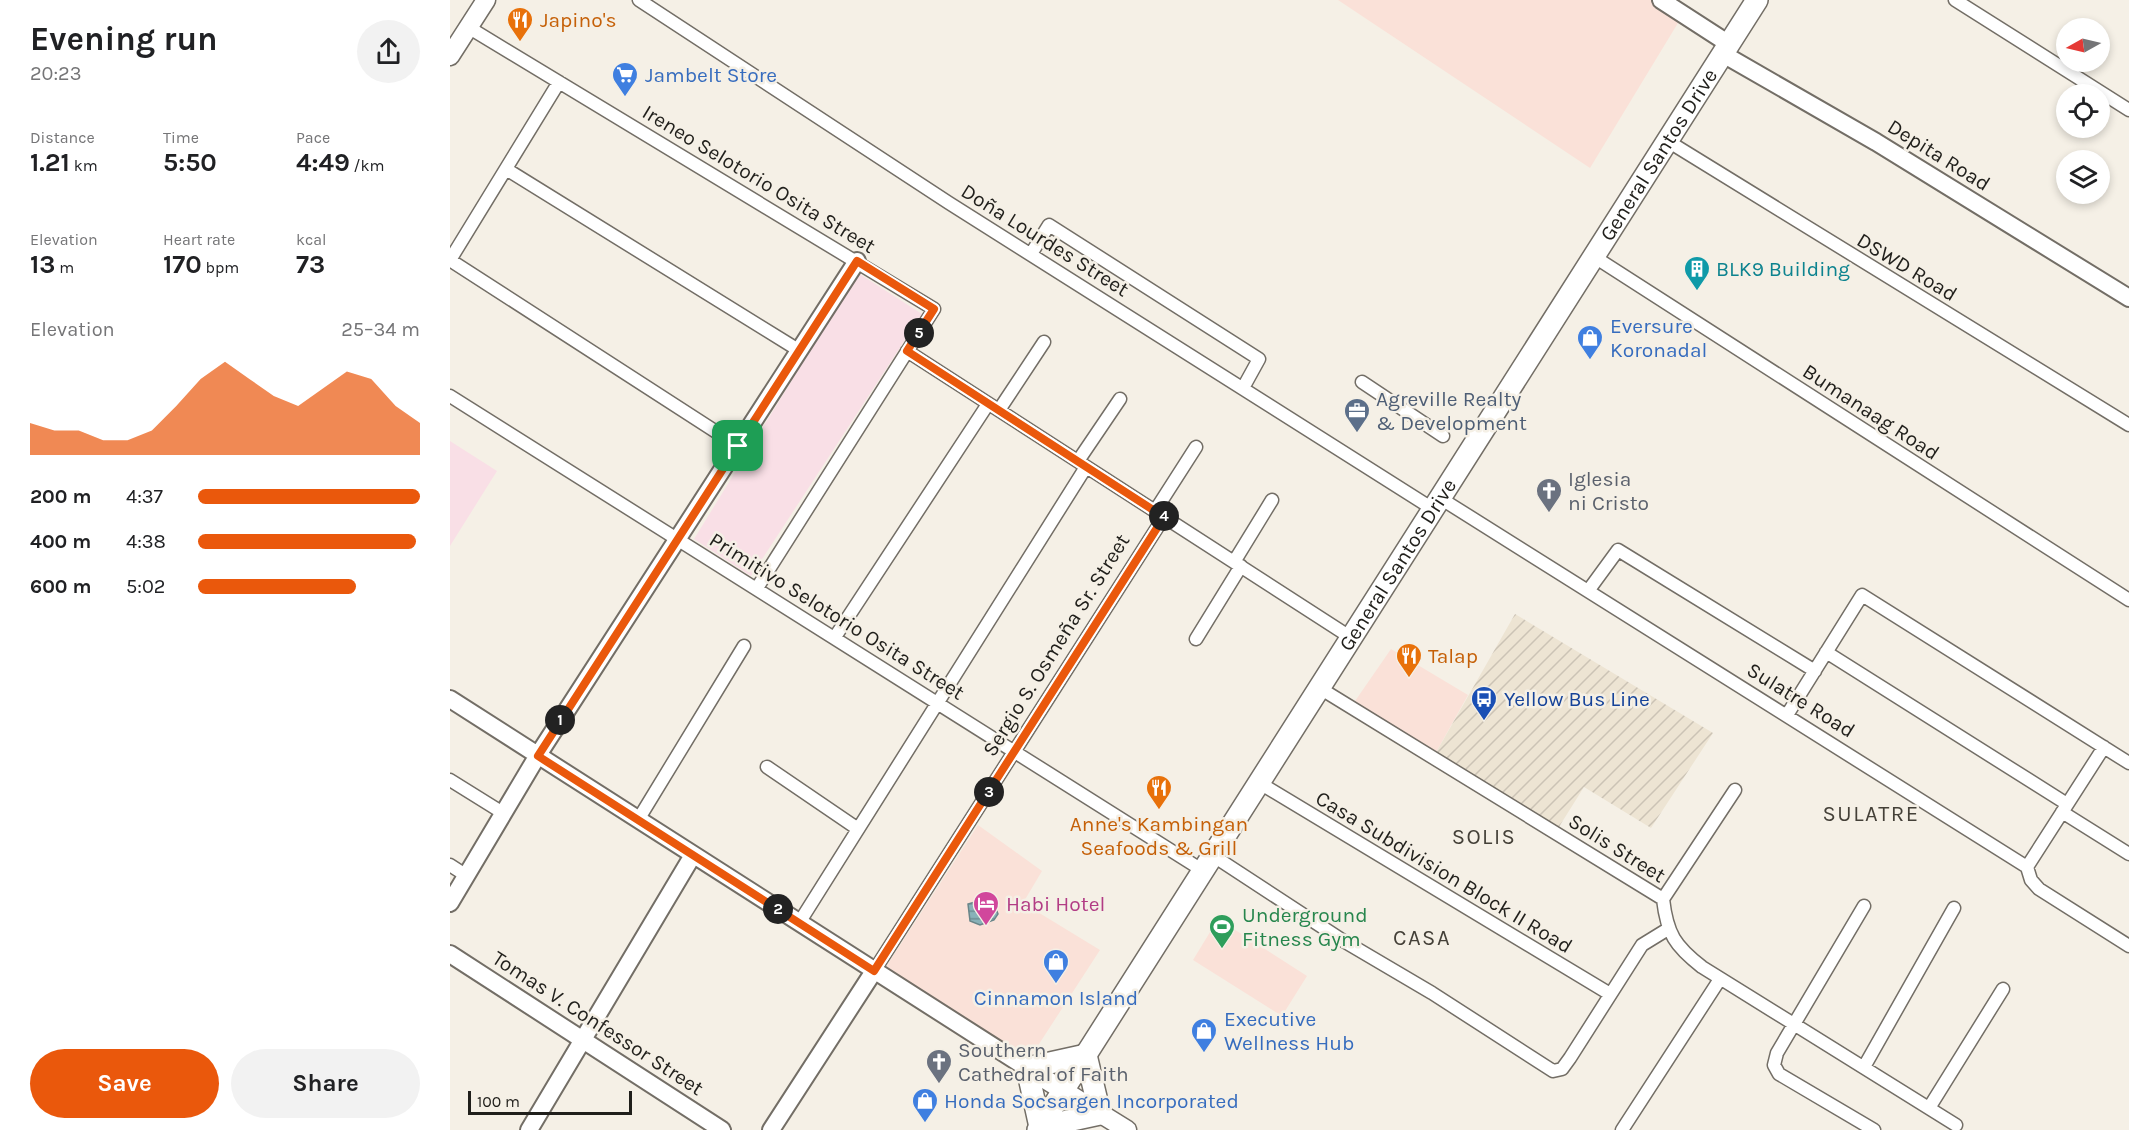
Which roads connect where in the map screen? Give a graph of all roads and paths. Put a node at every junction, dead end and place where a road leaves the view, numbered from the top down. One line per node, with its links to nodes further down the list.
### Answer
1 (639, 0): 13 (street, Doña Lourdes Street)
2 (1661, 0): 7 (street, Depita Road)
3 (1757, 0): 7 (highway, General Santos Drive)
4 (1955, 0): 10 (street)
5 (482, 2): 6 (main road)
6 (468, 27): 8 (main road); 9 (street, Ireneo Selotorio Osita Street)
7 (1726, 49): 11 (highway, General Santos Drive); 17 (street, Depita Road)
8 (450, 56)
9 (559, 82): 12 (street); 16 (street, Ireneo Selotorio Osita Street)
10 (2129, 110)
11 (1666, 140): 14 (highway, General Santos Drive); 26 (street, DSWD Road)
12 (506, 169): 15 (street); 19 (street)
13 (1031, 254): 22 (street, Doña Lourdes Street); 22 (street)
14 (1593, 256): 32 (highway, General Santos Drive); 38 (street, Bumanaag Road)
15 (450, 260): 28 (street)
16 (857, 261): 19 (street); 20 (street, Ireneo Selotorio Osita Street)
17 (2129, 298)
18 (1044, 342): 25 (street)
19 (800, 351): 28 (street)
20 (907, 351): 25 (street); 36 (street)
21 (1362, 382): 27 (street)
22 (1243, 388): 32 (street, Doña Lourdes Street)
23 (450, 396): 34 (street, Primitivo Selotorio Osita Street)
24 (1120, 399): 30 (street)
25 (994, 407): 30 (street); 39 (street)
26 (2129, 425)
27 (1443, 436)
28 (738, 446): 34 (street)
29 (1196, 447): 33 (street, Sergio S. Osmeña Sr. Street)
30 (1082, 464): 33 (street); 47 (street)
31 (1272, 500): 35 (street)
32 (1436, 504): 37 (street, Sulatre Road); 40 (highway, General Santos Drive)
33 (1160, 514): 35 (street); 50 (street, Sergio S. Osmeña Sr. Street)
34 (678, 539): 36 (street, Primitivo Selotorio Osita Street); 51 (street)
35 (1237, 564): 40 (street); 41 (street)
36 (757, 588): 39 (street, Primitivo Selotorio Osita Street)
37 (1588, 591): 44 (street); 48 (street, Sulatre Road)
38 (2129, 600)
39 (835, 637): 47 (street, Primitivo Selotorio Osita Street)
40 (1350, 637): 45 (highway, General Santos Drive)
41 (1196, 639)
42 (744, 646): 59 (street)
43 (1827, 652): 44 (street); 49 (street); 57 (street)
44 (1815, 671): 48 (street)
45 (1318, 687): 55 (highway, General Santos Drive); 67 (street, Solis Street)
46 (450, 699): 51 (street)
47 (938, 702): 50 (street, Primitivo Selotorio Osita Street); 60 (street)
48 (1787, 714): 65 (street, Sulatre Road)
49 (2104, 747): 52 (street); 57 (street)
50 (1015, 751): 63 (street, Primitivo Selotorio Osita Street); 75 (street, Sergio S. Osmeña Sr. Street)
51 (538, 756): 58 (street); 59 (street)
52 (2129, 763)
53 (767, 767): 60 (street)
54 (450, 780): 58 (street)
55 (1258, 782): 63 (highway, General Santos Drive); 78 (street, Casa Subdivision Block II Road)
56 (1735, 790): 67 (street)
57 (2065, 808): 61 (street); 65 (street)
58 (503, 813): 66 (street)
59 (638, 820): 62 (street)
60 (858, 829): 71 (street)
61 (2129, 854)
62 (693, 855): 71 (street); 80 (street)
63 (1207, 862): 78 (street, Primitivo Selotorio Osita Street); 81 (highway, General Santos Drive)
64 (450, 865): 66 (street)
65 (2027, 867): 73 (street, Sulatre Road)
66 (467, 876): 68 (street)
67 (1662, 899): 72 (street, Solis Street)
68 (450, 903)
69 (1864, 906): 79 (street)
70 (1954, 908): 82 (street)
71 (799, 923): 75 (street)
72 (1668, 929): 76 (street, Solis Street); 78 (street)
73 (2129, 946)
74 (450, 954): 80 (street, Tomas V. Confessor Street)
75 (874, 971): 83 (street); 91 (street, Sergio S. Osmeña Sr. Street)
76 (1720, 980): 79 (street, Solis Street); 93 (street)
77 (2003, 989): 85 (street)
78 (1610, 994)
79 (1795, 1024): 82 (street, Solis Street); 94 (street)
80 (584, 1041): 89 (street); 90 (street, Tomas V. Confessor Street)
81 (1086, 1055): 83 (highway); 84 (highway, General Santos Drive); 86 (highway)
82 (1864, 1067): 85 (street, Solis Street)
83 (1027, 1068): 84 (main road); 88 (highway)
84 (1063, 1092): 86 (main road); 88 (highway, General Santos Drive)
85 (1929, 1108): 87 (street, Solis Street)
86 (1100, 1114): 88 (highway); 92 (main road)
87 (1956, 1125)
88 (1039, 1129)
89 (528, 1130)
90 (722, 1130)
91 (771, 1130)
92 (1127, 1130)
93 (1622, 1130)
94 (1874, 1130)

